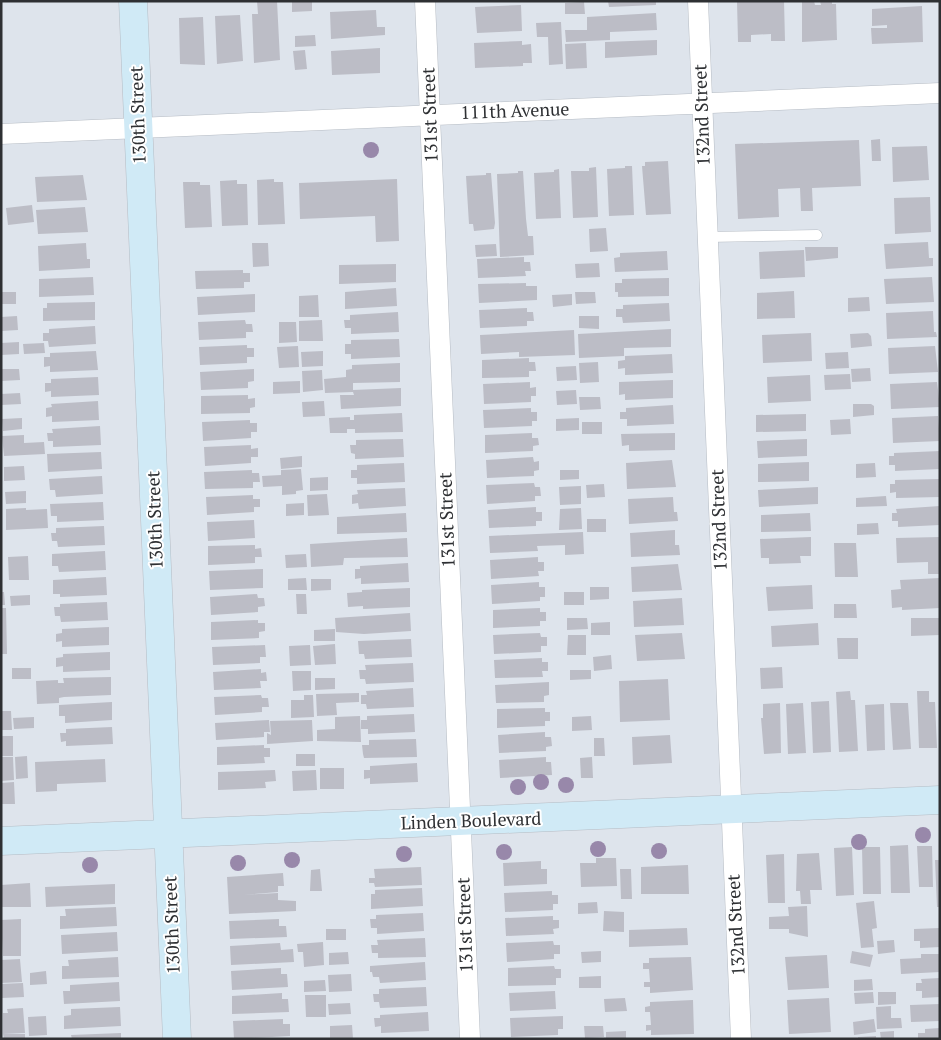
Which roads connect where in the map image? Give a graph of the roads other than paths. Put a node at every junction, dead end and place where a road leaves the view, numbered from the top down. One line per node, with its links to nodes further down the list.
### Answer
1 (133, 1): 7 (street, 130th Street)
2 (425, 1): 6 (street, 131st Street)
3 (698, 1): 5 (street, 132nd Street)
4 (940, 93): 5 (street, 111th Avenue)
5 (702, 103): 6 (street, 111th Avenue); 10 (street, 132nd Street)
6 (430, 115): 7 (street, 111th Avenue); 13 (street, 131st Street)
7 (139, 128): 8 (street, 111th Avenue); 14 (street, 130th Street)
8 (1, 134)
9 (817, 235): 10 (lane)
10 (707, 237): 12 (street, 132nd Street)
11 (940, 800): 12 (street, Linden Boulevard)
12 (731, 810): 13 (street, Linden Boulevard); 18 (street, 132nd Street)
13 (460, 821): 14 (street, Linden Boulevard); 17 (street, 131st Street)
14 (168, 834): 15 (street, Linden Boulevard); 16 (street, 130th Street)
15 (1, 841)
16 (177, 1039)
17 (470, 1039)
18 (741, 1039)

